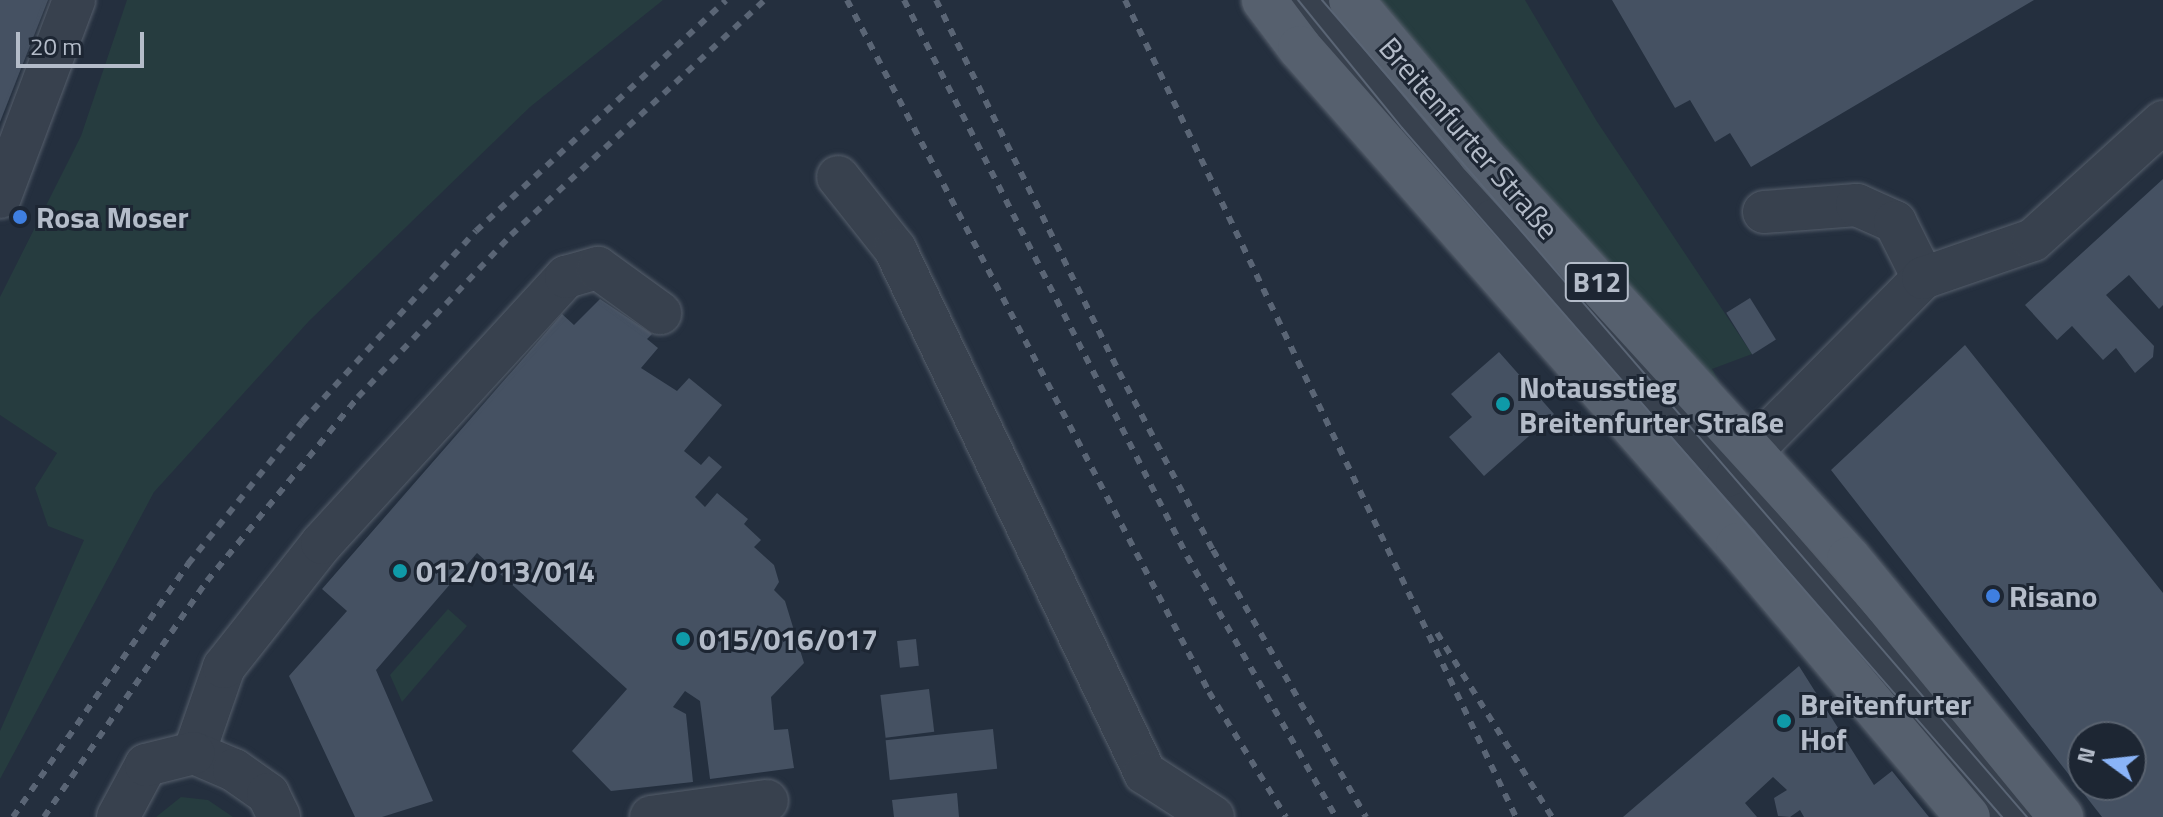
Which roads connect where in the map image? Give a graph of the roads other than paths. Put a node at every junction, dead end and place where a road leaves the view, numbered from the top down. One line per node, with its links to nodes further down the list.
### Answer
1 (74, 0): 7 (street)
2 (1264, 0): 11 (main road, Breitenfurter Straße / B12)
3 (1311, 0): 11 (street, Breitenfurter Straße)
4 (1351, 0): 11 (main road, Breitenfurter Straße / B12)
5 (2163, 122): 9 (street)
6 (838, 177): 17 (street)
7 (0, 197)
8 (1764, 212): 9 (street)
9 (1923, 278): 11 (street)
10 (660, 313): 12 (street)
11 (1725, 477): 18 (main road, Breitenfurter Straße / B12); 19 (street, Breitenfurter Straße); 20 (main road, Breitenfurter Straße / B12)
12 (194, 753): 14 (street); 15 (street)
13 (767, 801): 16 (street)
14 (118, 817)
15 (279, 817)
16 (651, 817)
17 (1213, 817)
18 (1968, 817)
19 (2015, 817)
20 (2061, 817)

